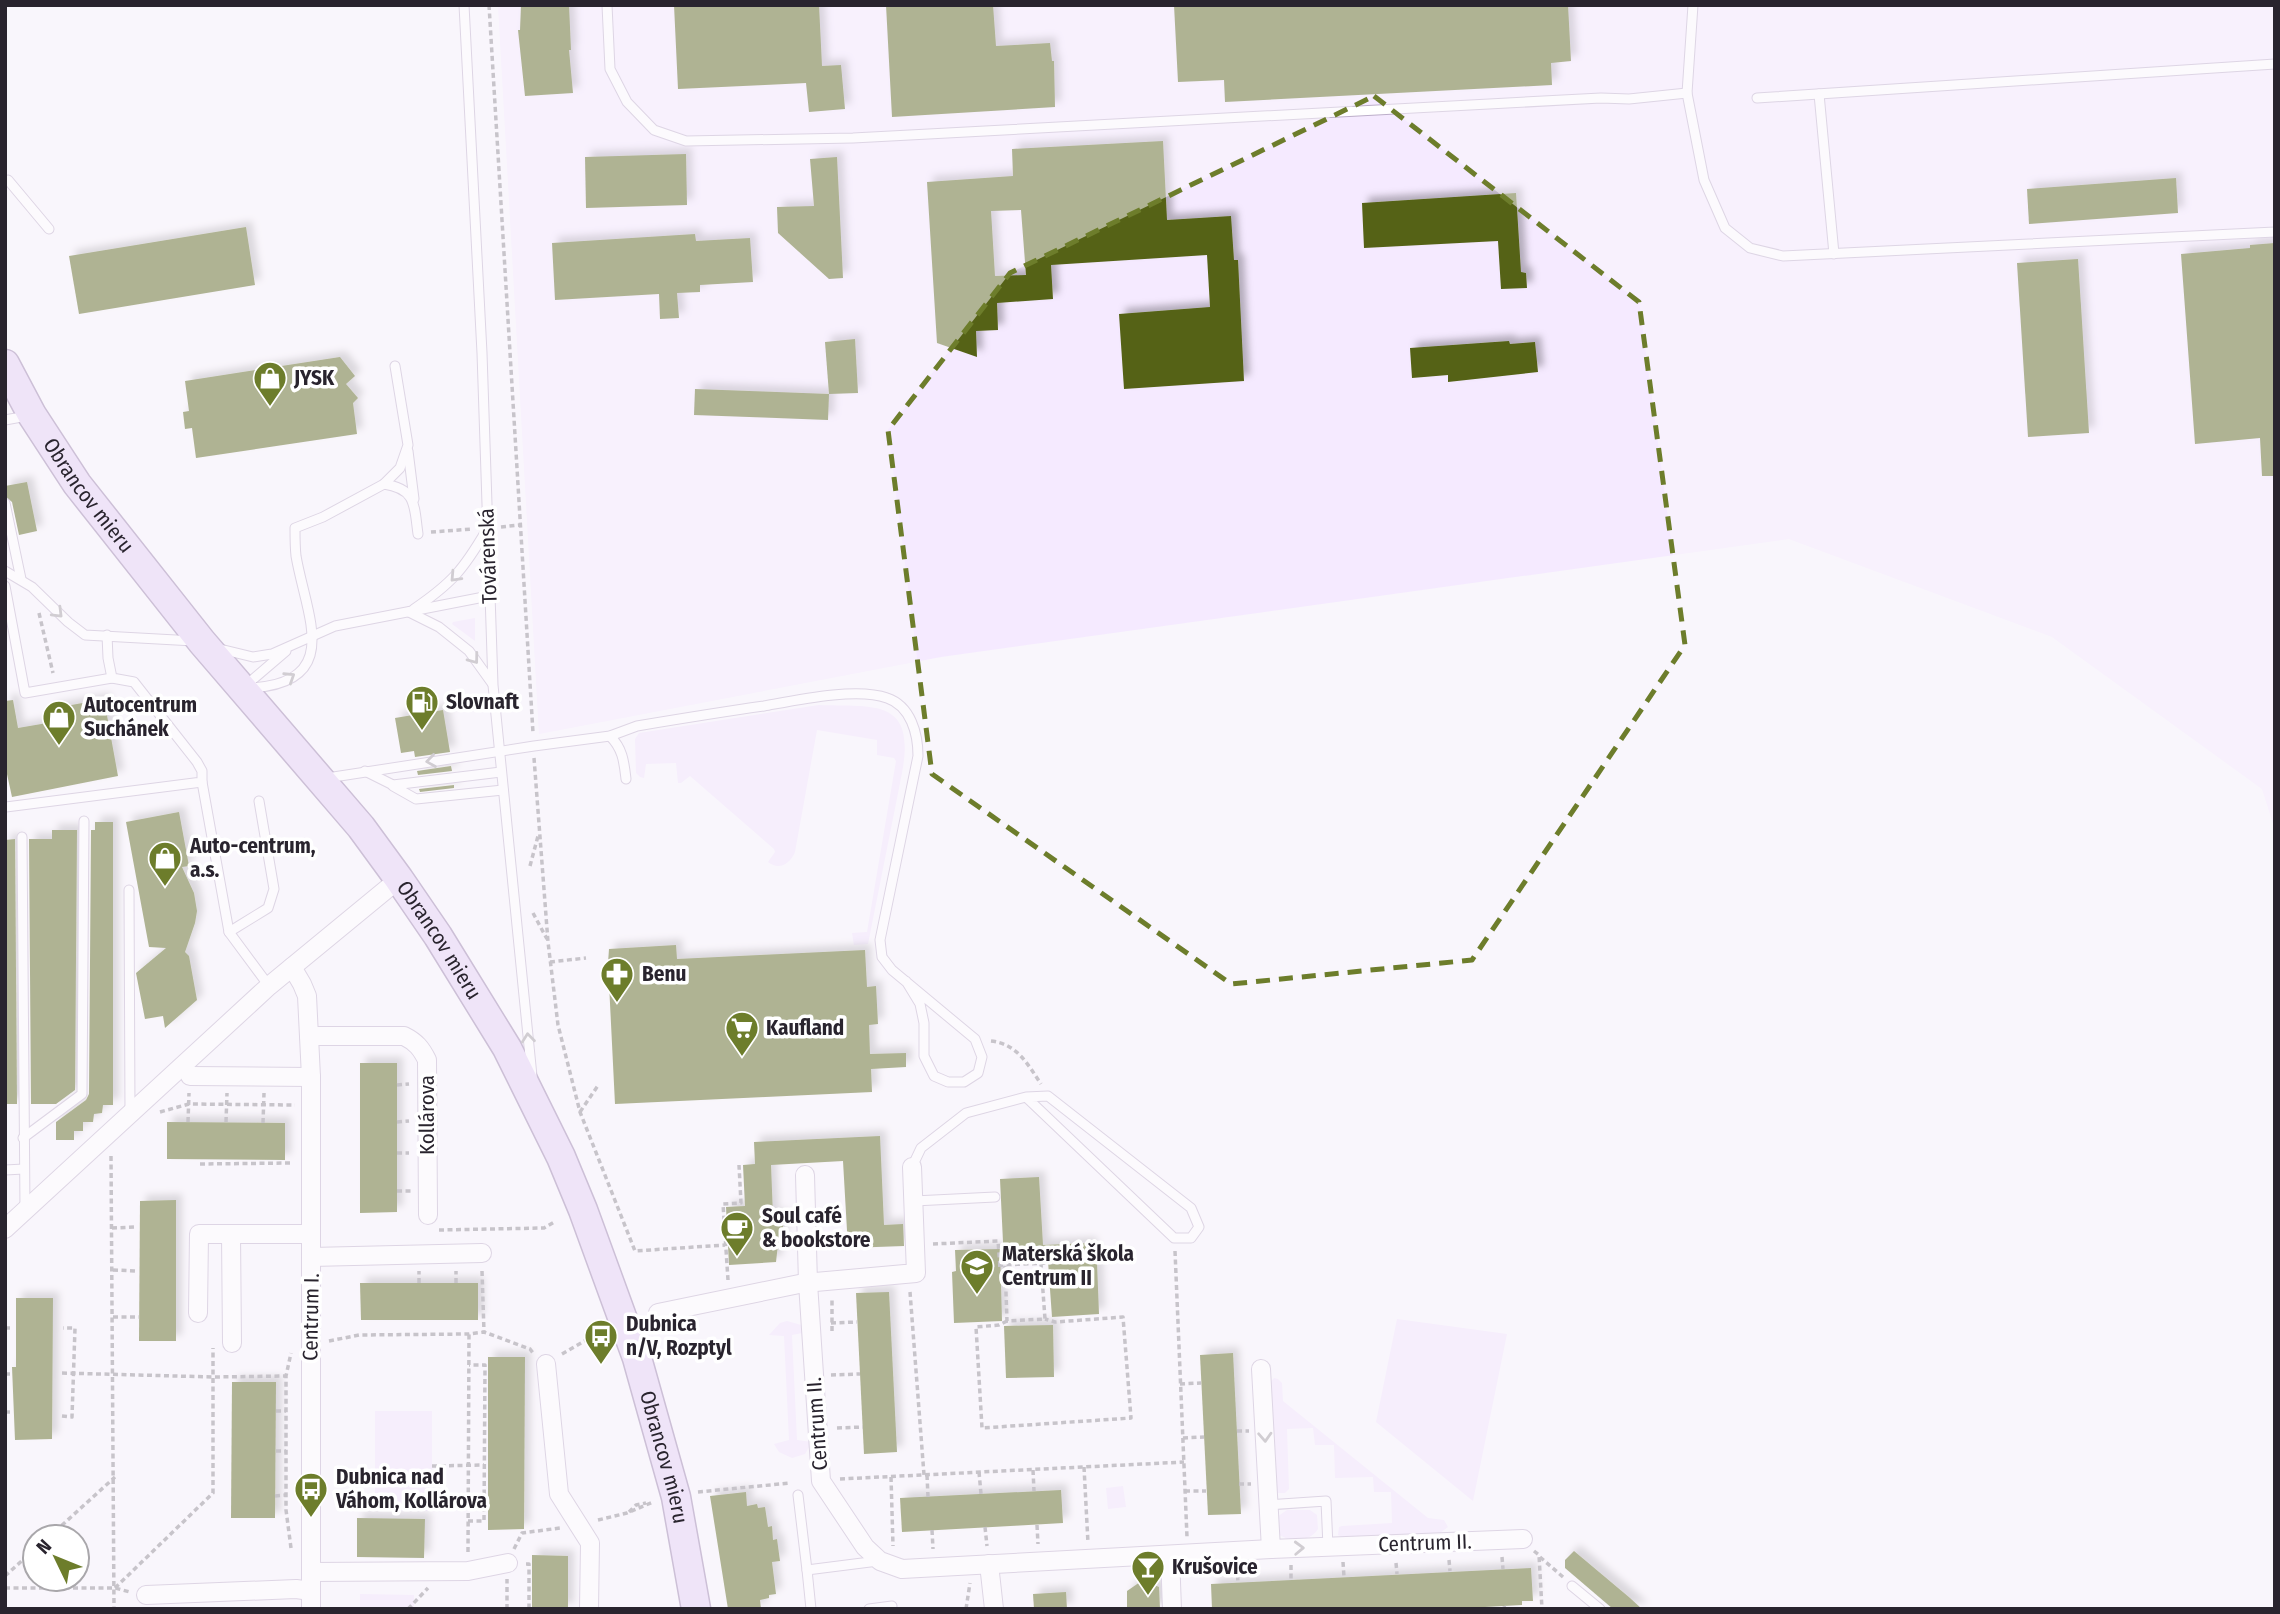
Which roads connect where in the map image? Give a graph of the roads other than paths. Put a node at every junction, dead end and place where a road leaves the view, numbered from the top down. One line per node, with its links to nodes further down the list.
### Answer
1 (464, 5): 19 (lane, Továrenská)
2 (607, 5): 5 (lane)
3 (1693, 5): 5 (lane)
4 (2275, 64): 6 (lane)
5 (1687, 93): 11 (lane)
6 (1819, 94): 7 (lane); 11 (lane)
7 (1757, 98)
8 (5, 181): 9 (lane)
9 (49, 229)
10 (2275, 232): 11 (lane)
11 (1834, 254)
12 (5, 363): 14 (main road, Obrancov mieru)
13 (394, 366): 15 (lane)
14 (19, 417): 28 (main road, Obrancov mieru)
15 (408, 446): 16 (lane); 18 (lane)
16 (384, 484): 18 (lane); 27 (lane)
17 (5, 503): 22 (lane)
18 (414, 503): 20 (lane)
19 (487, 529): 24 (lane, Továrenská); 25 (lane, one-way to 25)
20 (418, 534)
21 (5, 571): 22 (lane)
22 (22, 579): 26 (lane, one-way to 26)
23 (5, 586): 30 (lane)
24 (489, 596): 25 (lane); 31 (lane, Továrenská)
25 (409, 612): 27 (lane); 31 (lane, one-way to 31)
26 (107, 635): 28 (lane); 30 (lane)
27 (313, 636): 29 (lane); 32 (lane, one-way to 27)
28 (202, 642): 29 (lane); 32 (main road, Obrancov mieru)
29 (293, 645): 32 (lane)
30 (112, 678): 39 (lane)
31 (493, 685): 34 (lane, Továrenská)
32 (243, 688): 37 (main road, Obrancov mieru)
33 (610, 736): 34 (lane); 38 (lane); 50 (lane)
34 (499, 751): 35 (lane, one-way to 35); 36 (lane, Továrenská)
35 (365, 771): 37 (lane); 40 (lane)
36 (501, 772): 40 (lane); 41 (lane, Továrenská)
37 (321, 779): 46 (main road, Obrancov mieru)
38 (626, 779)
39 (202, 782): 43 (lane); 48 (lane)
40 (393, 785): 41 (lane)
41 (503, 790): 56 (lane, Továrenská, one-way to 41)
42 (259, 801): 48 (lane)
43 (6, 807)
44 (84, 821): 58 (lane)
45 (22, 837): 58 (lane)
46 (399, 879): 49 (street); 56 (main road, Obrancov mieru)
47 (129, 890): 57 (lane)
48 (229, 932): 51 (lane)
49 (292, 967): 51 (street); 52 (street, Centrum I.)
50 (906, 981): 50 (lane)
51 (269, 986): 57 (street)
52 (309, 1036): 54 (street, Centrum I.); 66 (street, Kollárova)
53 (190, 1076): 54 (street)
54 (311, 1077): 69 (street, Centrum I.)
55 (1026, 1097): 55 (lane); 59 (lane)
56 (535, 1106): 93 (main road, Obrancov mieru)
57 (121, 1125): 65 (street)
58 (23, 1138): 60 (lane)
59 (912, 1167): 64 (street)
60 (24, 1169): 61 (lane); 65 (lane)
61 (5, 1170)
62 (805, 1175): 72 (street, Centrum II.)
63 (995, 1197): 64 (lane)
64 (914, 1201): 72 (street)
65 (25, 1210): 67 (street)
66 (428, 1215)
67 (5, 1229)
68 (230, 1234): 69 (street); 73 (street); 75 (street)
69 (311, 1234): 71 (street, Centrum I.)
70 (482, 1253): 71 (street)
71 (311, 1257): 89 (street, Centrum I.)
72 (808, 1283): 74 (street); 84 (street, Centrum II.)
73 (198, 1313)
74 (658, 1313)
75 (232, 1343)
76 (545, 1364): 92 (street)
77 (1261, 1369): 79 (street, one-way to 79)
78 (798, 1495): 87 (lane)
79 (1268, 1505): 81 (lane); 82 (street)
80 (1523, 1539): 81 (street, Centrum II.)
81 (1328, 1547): 82 (street, Centrum II., one-way to 81)
82 (1271, 1549): 83 (street, Centrum II.)
83 (1179, 1555): 86 (street, Centrum II.); 97 (street)
84 (887, 1556): 86 (street, Centrum II.); 87 (lane)
85 (508, 1563): 89 (street)
86 (989, 1564): 96 (street)
87 (807, 1570): 94 (lane)
88 (1572, 1586): 98 (lane)
89 (311, 1591): 90 (street)
90 (146, 1595)
91 (892, 1606): 95 (lane)
92 (589, 1609)
93 (696, 1609)
94 (811, 1609)
95 (869, 1609)
96 (993, 1609)
97 (1172, 1609)
98 (1600, 1609)

